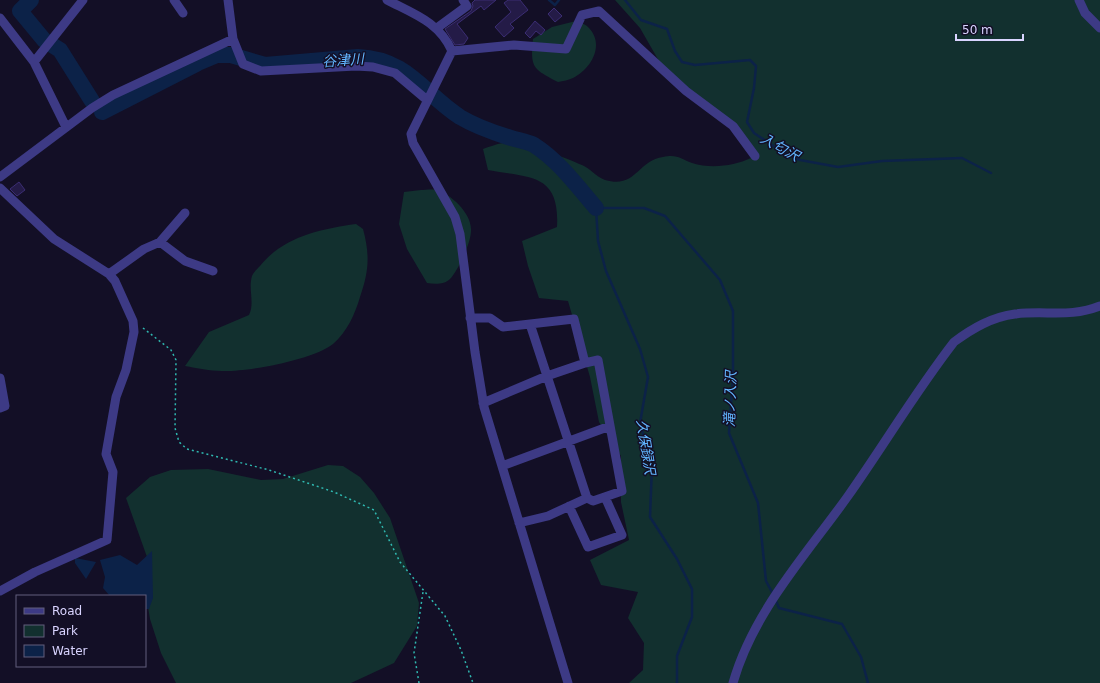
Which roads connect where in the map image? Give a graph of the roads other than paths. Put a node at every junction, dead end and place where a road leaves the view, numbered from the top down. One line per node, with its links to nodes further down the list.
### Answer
1 (83, 0): 13 (street)
2 (174, 0): 7 (street)
3 (228, 0): 11 (street)
4 (387, 0): 9 (street)
5 (463, 0): 9 (street)
6 (1080, 0): 10 (street)
7 (183, 12)
8 (0, 18): 13 (street)
9 (437, 28): 12 (street)
10 (1100, 28)
11 (233, 39): 14 (street); 15 (street)
12 (452, 51): 14 (street); 16 (street)
13 (34, 62): 15 (street)
14 (427, 100): 24 (street)
15 (66, 127): 17 (street)
16 (755, 156)
17 (0, 177)
18 (0, 188): 22 (street)
19 (185, 213): 20 (street)
20 (160, 242): 21 (street); 22 (street)
21 (213, 271)
22 (109, 274): 38 (street)
23 (1100, 306): 40 (street)
24 (470, 318): 25 (street); 29 (street)
25 (530, 324): 26 (street); 27 (street)
26 (585, 363): 27 (street); 31 (street)
27 (547, 376): 29 (street); 32 (street)
28 (0, 378): 30 (street)
29 (483, 403): 33 (street)
30 (0, 408)
31 (610, 426): 32 (street); 34 (street)
32 (568, 440): 33 (street); 35 (street)
33 (502, 466): 37 (street)
34 (605, 497): 35 (street); 36 (street)
35 (587, 498): 36 (street)
36 (570, 506): 37 (street)
37 (519, 523): 39 (street)
38 (0, 591)
39 (568, 683)
40 (733, 683)

